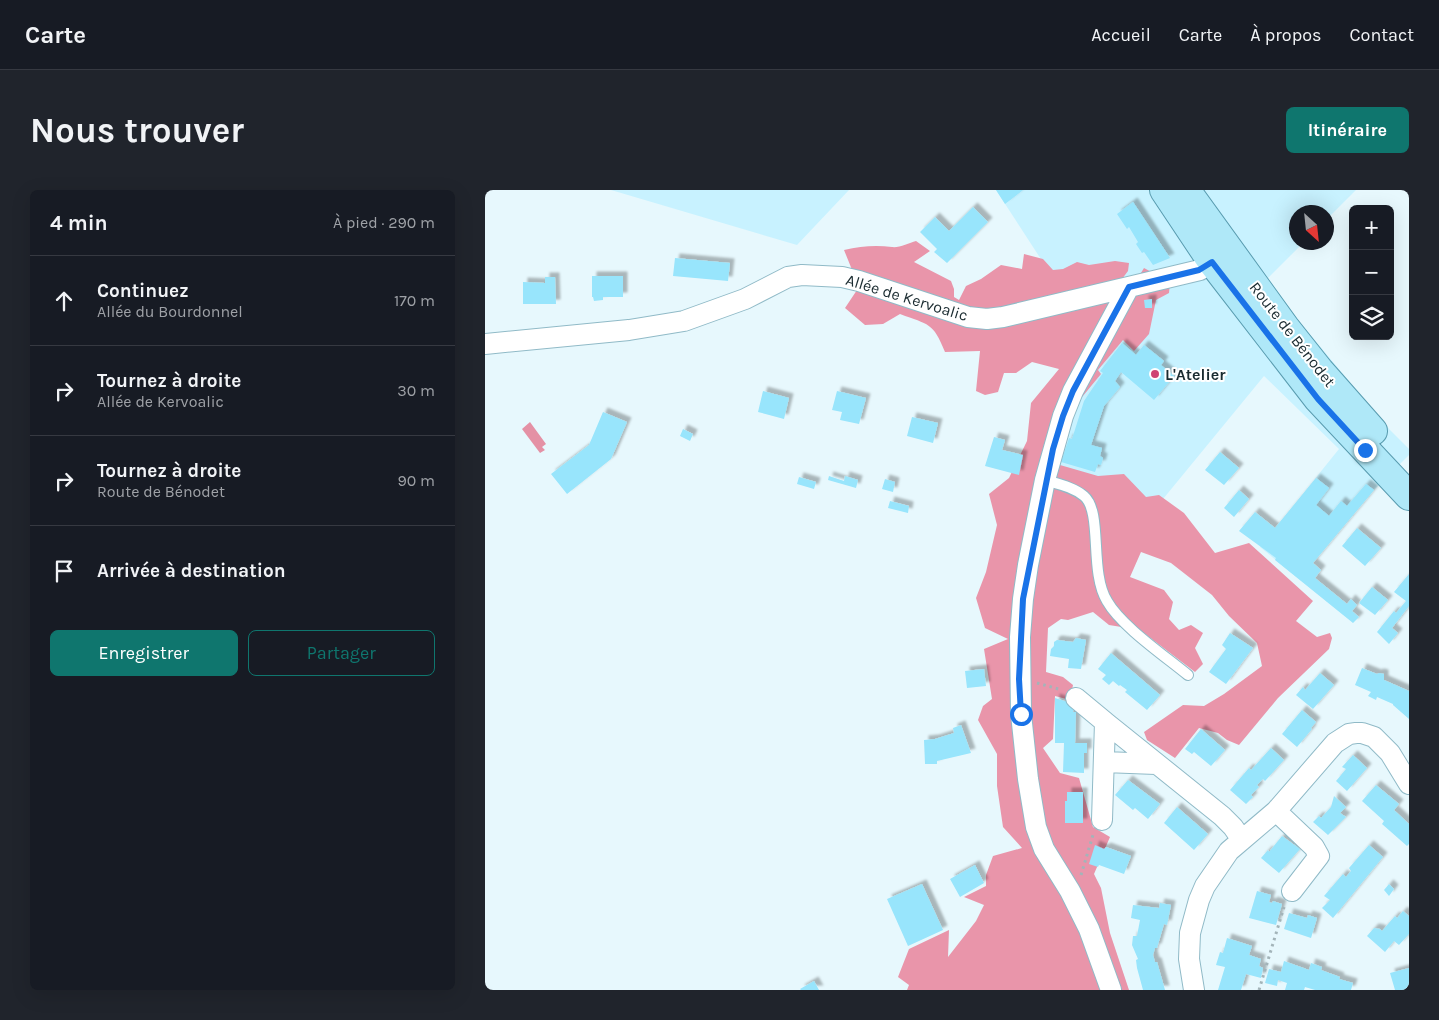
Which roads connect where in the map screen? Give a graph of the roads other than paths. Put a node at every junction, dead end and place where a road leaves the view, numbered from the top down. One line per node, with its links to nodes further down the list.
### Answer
1 (1164, 190): 3 (main road, Route de Bénodet)
2 (1186, 190): 5 (main road, Route de Bénodet)
3 (1212, 262): 4 (street, Allée de Kervoalic); 5 (main road, Route de Bénodet); 5 (street)
4 (1129, 287): 6 (street, Allée de Kervoalic); 8 (street)
5 (1278, 329): 7 (main road, Route de Bénodet); 9 (main road, Route de Bénodet)
6 (485, 344)
7 (1409, 471)
8 (1045, 480): 10 (lane); 20 (street)
9 (1409, 496)
10 (1188, 675)
11 (1076, 698): 12 (street)
12 (1105, 722): 13 (street); 14 (street)
13 (1104, 762): 14 (street); 17 (street)
14 (1156, 764): 18 (street)
15 (1409, 784): 16 (street)
16 (1276, 811): 18 (street); 19 (street)
17 (1102, 820)
18 (1242, 840): 21 (street)
19 (1292, 891)
20 (1111, 990)
21 (1194, 990)

